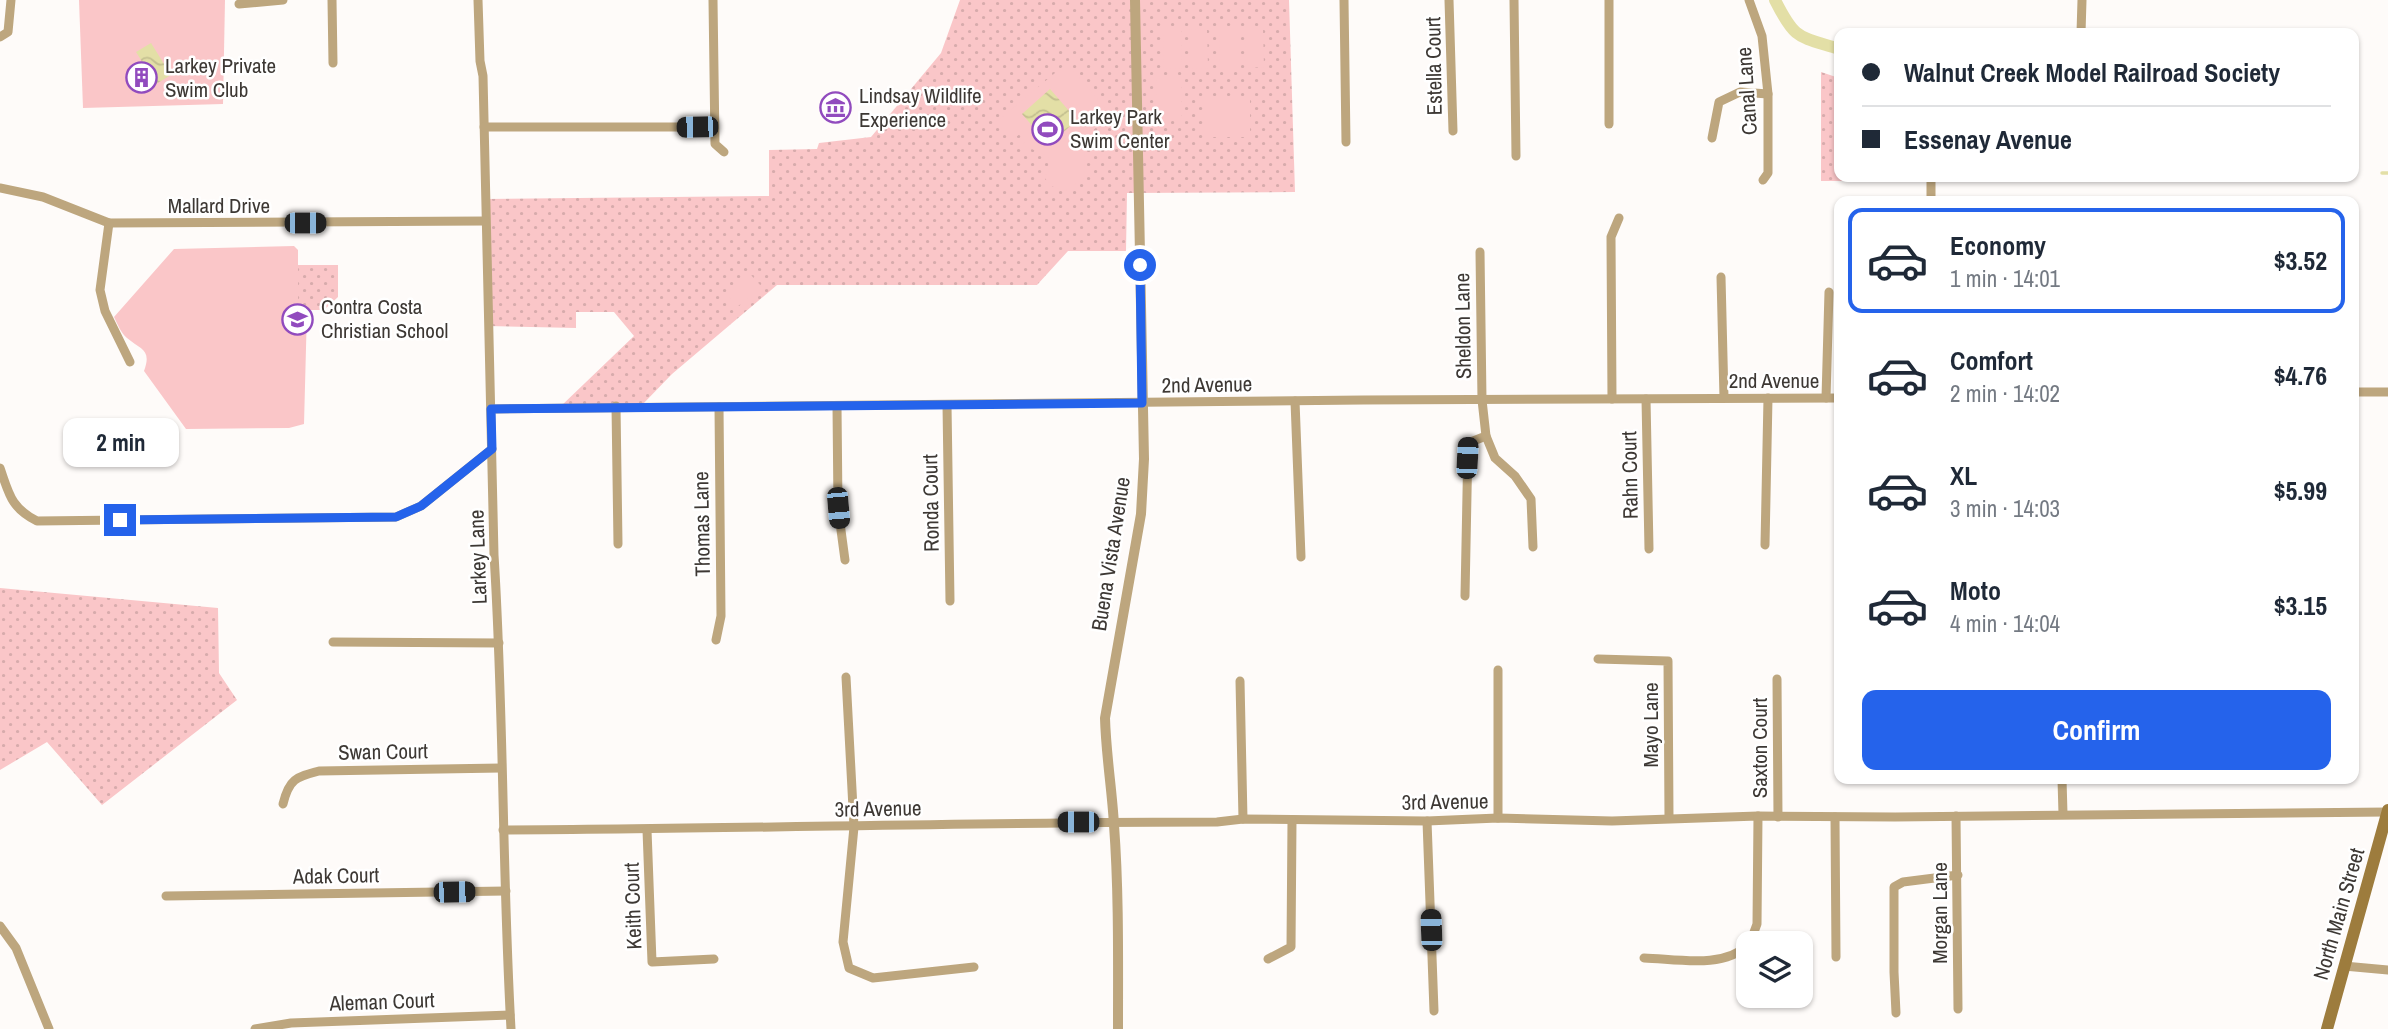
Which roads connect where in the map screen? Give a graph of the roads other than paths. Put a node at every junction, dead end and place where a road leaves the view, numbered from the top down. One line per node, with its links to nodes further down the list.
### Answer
1 (11, 0): 15 (street)
2 (283, 0): 13 (street)
3 (332, 0): 16 (street)
4 (478, 0): 19 (street, Larkey Lane)
5 (713, 0): 24 (street)
6 (1135, 0): 45 (street, Buena Vista Avenue)
7 (1345, 0): 23 (street)
8 (1449, 0): 21 (street, Estella Court)
9 (1514, 0): 25 (street)
10 (1609, 0): 18 (street)
11 (1749, 0): 17 (street, Canal Lane)
12 (2082, 0): 14 (street)
13 (239, 4)
14 (2081, 28)
15 (0, 37)
16 (332, 63)
17 (1768, 94): 22 (street); 26 (street, Canal Lane)
18 (1609, 124)
19 (484, 127): 20 (street); 29 (street, Larkey Lane)
20 (697, 127)
21 (1453, 131)
22 (1712, 138)
23 (1346, 142)
24 (724, 152)
25 (1516, 156)
26 (1763, 180)
27 (0, 188): 30 (street, Mallard Drive)
28 (1619, 218): 41 (street)
29 (485, 221): 30 (street, Mallard Drive); 50 (street, Larkey Lane)
30 (109, 223): 34 (street)
31 (1480, 252): 43 (street, Sheldon Lane)
32 (1721, 277): 37 (street)
33 (1829, 292): 39 (street)
34 (130, 362)
35 (2359, 392): 36 (street)
36 (2388, 392)
37 (1724, 398): 38 (street, 2nd Avenue); 42 (street, 2nd Avenue)
38 (1769, 398): 39 (street, 2nd Avenue); 55 (street)
39 (1826, 398): 40 (street, 2nd Avenue)
40 (1834, 398)
41 (1612, 399): 42 (street, 2nd Avenue); 43 (street, 2nd Avenue)
42 (1646, 399): 57 (street, Rahn Court)
43 (1482, 400): 44 (street, 2nd Avenue); 51 (street, Sheldon Lane)
44 (1295, 401): 45 (street, 2nd Avenue); 58 (street)
45 (1142, 403): 46 (street, 2nd Avenue); 84 (street, Buena Vista Avenue)
46 (947, 405): 48 (street, 2nd Avenue); 61 (street, Ronda Court)
47 (616, 406): 49 (street, 2nd Avenue); 50 (street, 2nd Avenue); 54 (street)
48 (837, 406): 49 (street, 2nd Avenue); 59 (street)
49 (719, 407): 62 (street, Thomas Lane)
50 (491, 409): 52 (street, Larkey Lane)
51 (1486, 436): 56 (street); 60 (street)
52 (492, 449): 53 (street); 64 (street, Larkey Lane)
53 (0, 468)
54 (618, 544)
55 (1765, 545)
56 (1533, 547)
57 (1649, 549)
58 (1301, 557)
59 (845, 560)
60 (1465, 596)
61 (950, 601)
62 (716, 640)
63 (333, 642): 64 (street)
64 (499, 643): 70 (street, Larkey Lane)
65 (1598, 659): 77 (street, Mayo Lane)
66 (1498, 670): 80 (street)
67 (846, 677): 85 (street)
68 (1777, 679): 78 (street, Saxton Court)
69 (1240, 681): 81 (street)
70 (501, 768): 72 (street, Swan Court); 86 (street, Larkey Lane)
71 (2062, 784): 74 (street)
72 (283, 804)
73 (2388, 811): 74 (street, 3rd Avenue); 98 (main road, North Main Street)
74 (2063, 814): 76 (street, 3rd Avenue)
75 (1759, 816): 77 (street, 3rd Avenue); 78 (street, 3rd Avenue); 92 (street)
76 (1956, 816): 79 (street, 3rd Avenue); 88 (street, Morgan Lane)
77 (1669, 817): 80 (street, 3rd Avenue)
78 (1778, 817): 79 (street, 3rd Avenue)
79 (1835, 817): 94 (street)
80 (1498, 818): 83 (street, 3rd Avenue)
81 (1243, 819): 82 (street, 3rd Avenue); 84 (street, 3rd Avenue)
82 (1292, 821): 83 (street, 3rd Avenue); 96 (street)
83 (1427, 821): 102 (street)
84 (1114, 822): 85 (street, 3rd Avenue); 108 (street, Buena Vista Avenue)
85 (854, 827): 87 (street, 3rd Avenue); 99 (street)
86 (503, 830): 87 (street, 3rd Avenue); 89 (street, Larkey Lane)
87 (647, 830): 97 (street, Keith Court)
88 (1958, 875): 101 (street, Morgan Lane); 103 (street)
89 (506, 891): 90 (street, Adak Court); 104 (street, Larkey Lane)
90 (166, 896)
91 (0, 926): 105 (street)
92 (1754, 931)
93 (1736, 954): 95 (street)
94 (1836, 957)
95 (1644, 958)
96 (1268, 959)
97 (714, 960)
98 (2344, 966): 100 (street); 109 (main road, North Main Street)
99 (974, 967)
100 (2388, 970)
101 (1958, 1009)
102 (1434, 1011)
103 (1896, 1013)
104 (510, 1015): 106 (street, Aleman Court); 107 (street, Larkey Lane)
105 (50, 1029)
106 (255, 1029)
107 (511, 1029)
108 (1118, 1029)
109 (2327, 1029)

